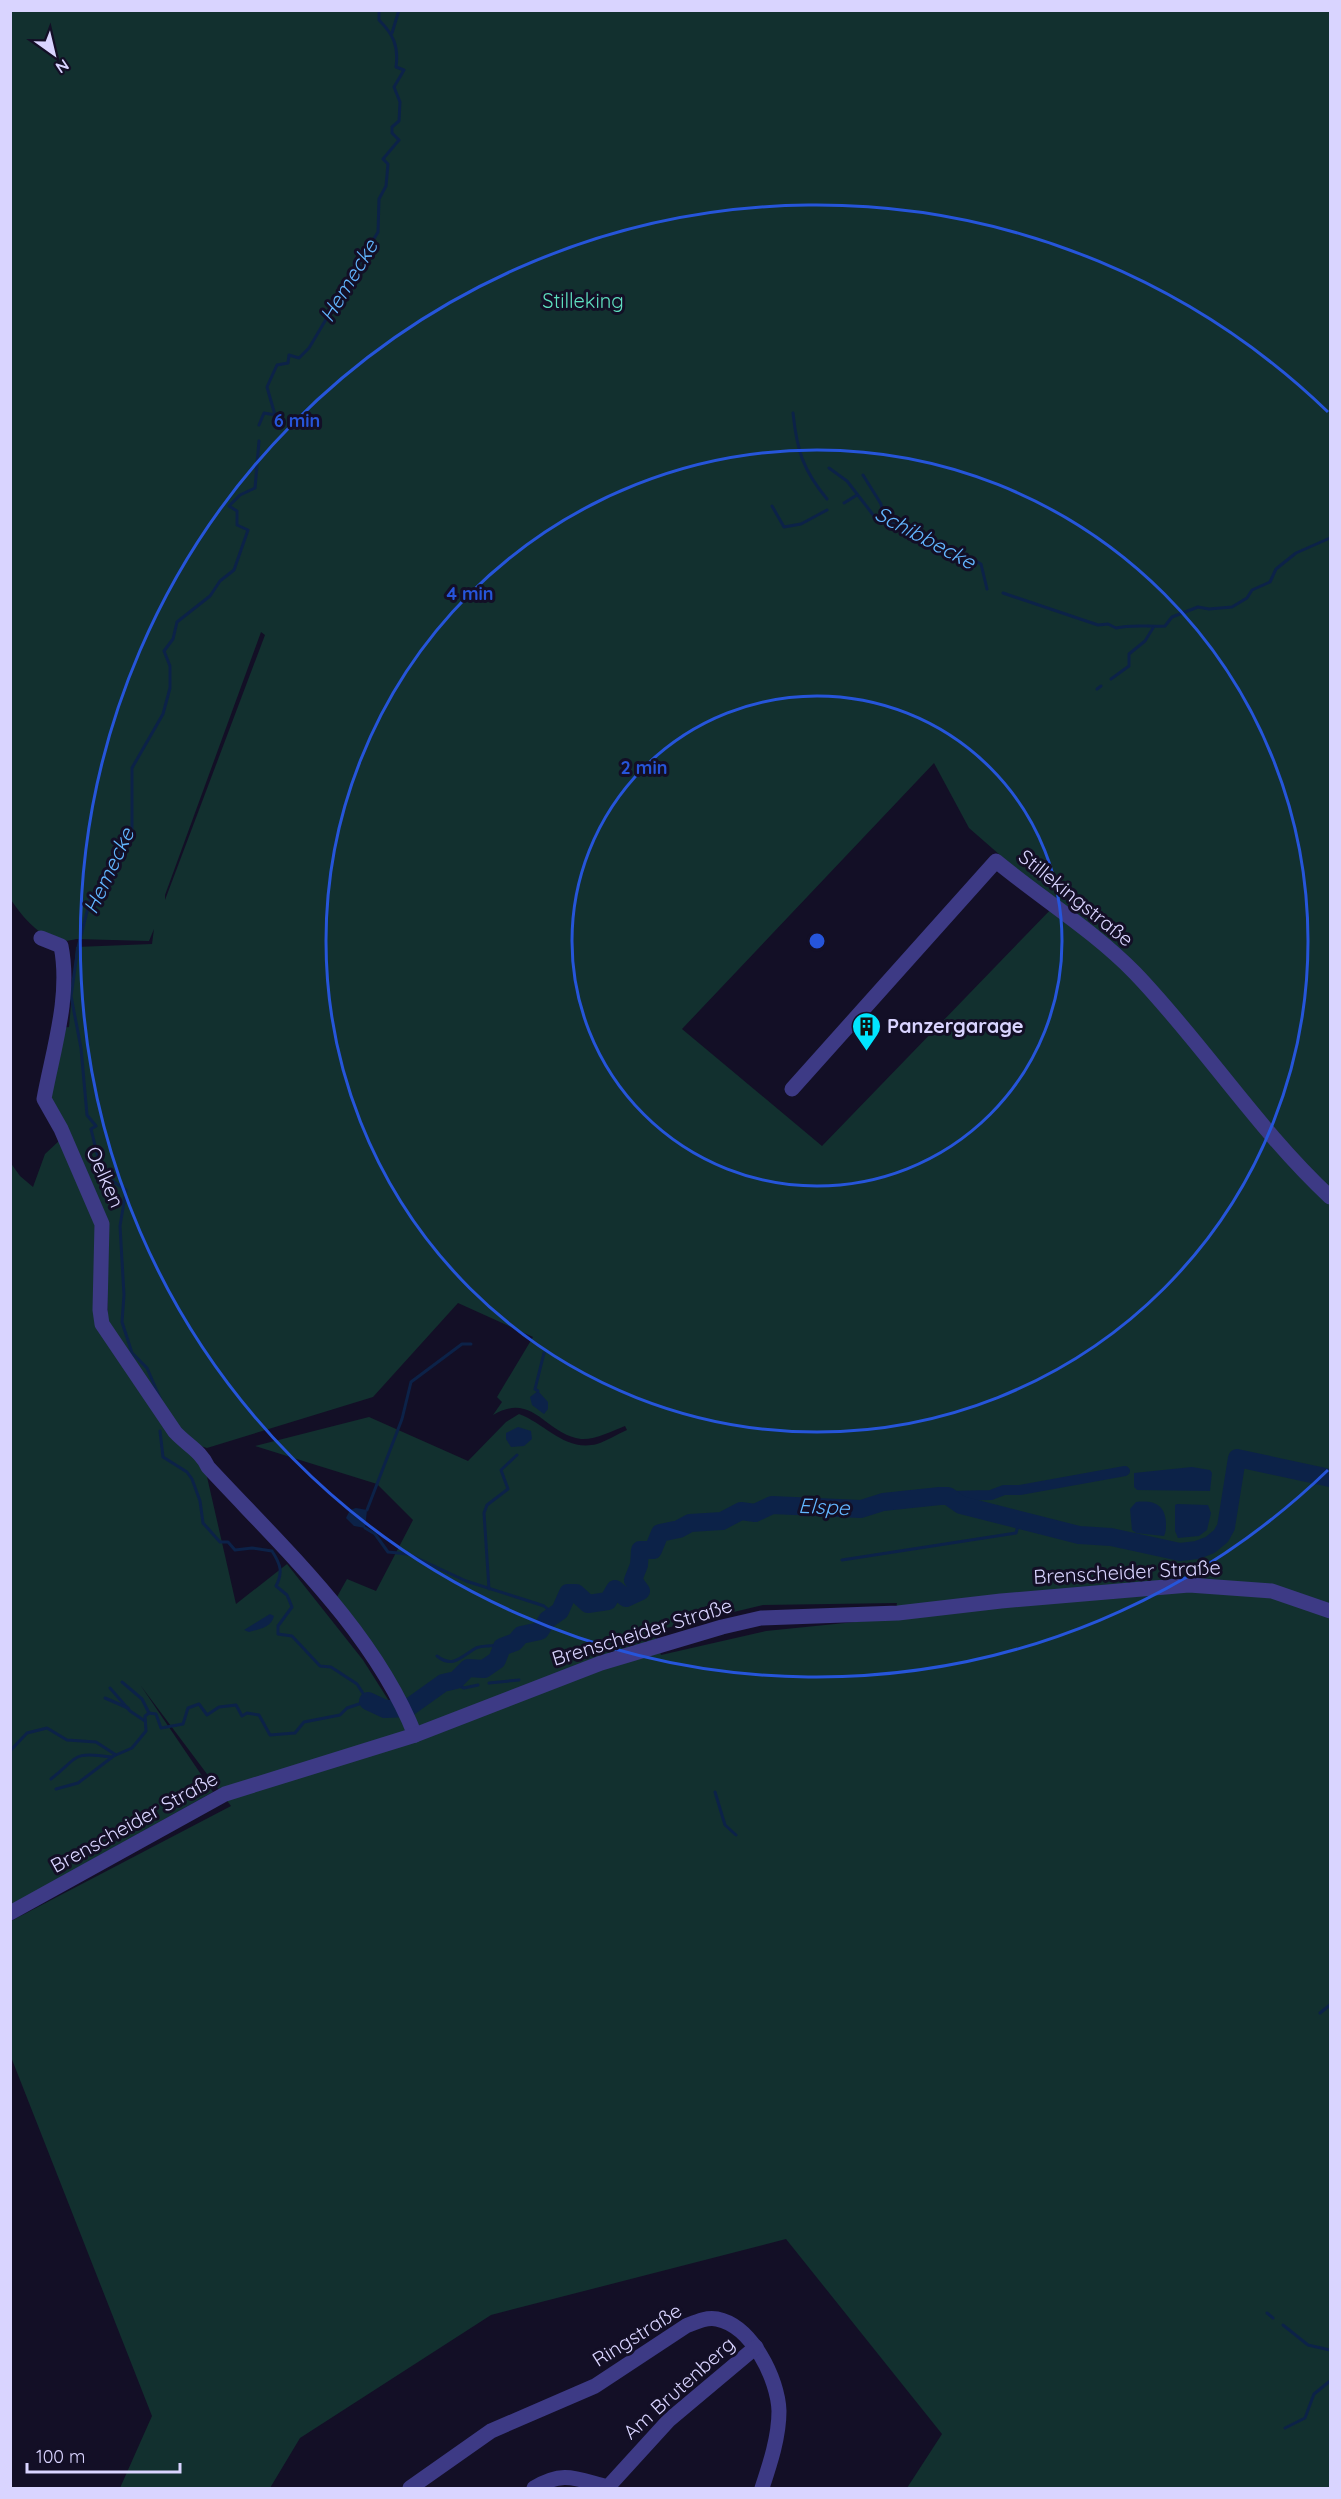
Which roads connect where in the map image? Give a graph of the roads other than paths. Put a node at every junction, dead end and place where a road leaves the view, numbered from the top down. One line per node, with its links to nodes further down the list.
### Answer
1 (41, 938): 5 (street, Oelken)
2 (792, 1089): 3 (street, Stillekingstraße)
3 (1330, 1197)
4 (1330, 1611): 5 (street, Brenscheider Straße)
5 (415, 1736): 6 (street, Brenscheider Straße)
6 (10, 1913)
7 (756, 2347): 8 (street, Ringstraße); 10 (street, Am Brutenberg); 11 (street, Ringstraße)
8 (410, 2488)
9 (534, 2488): 10 (street)
10 (608, 2488)
11 (762, 2488)

